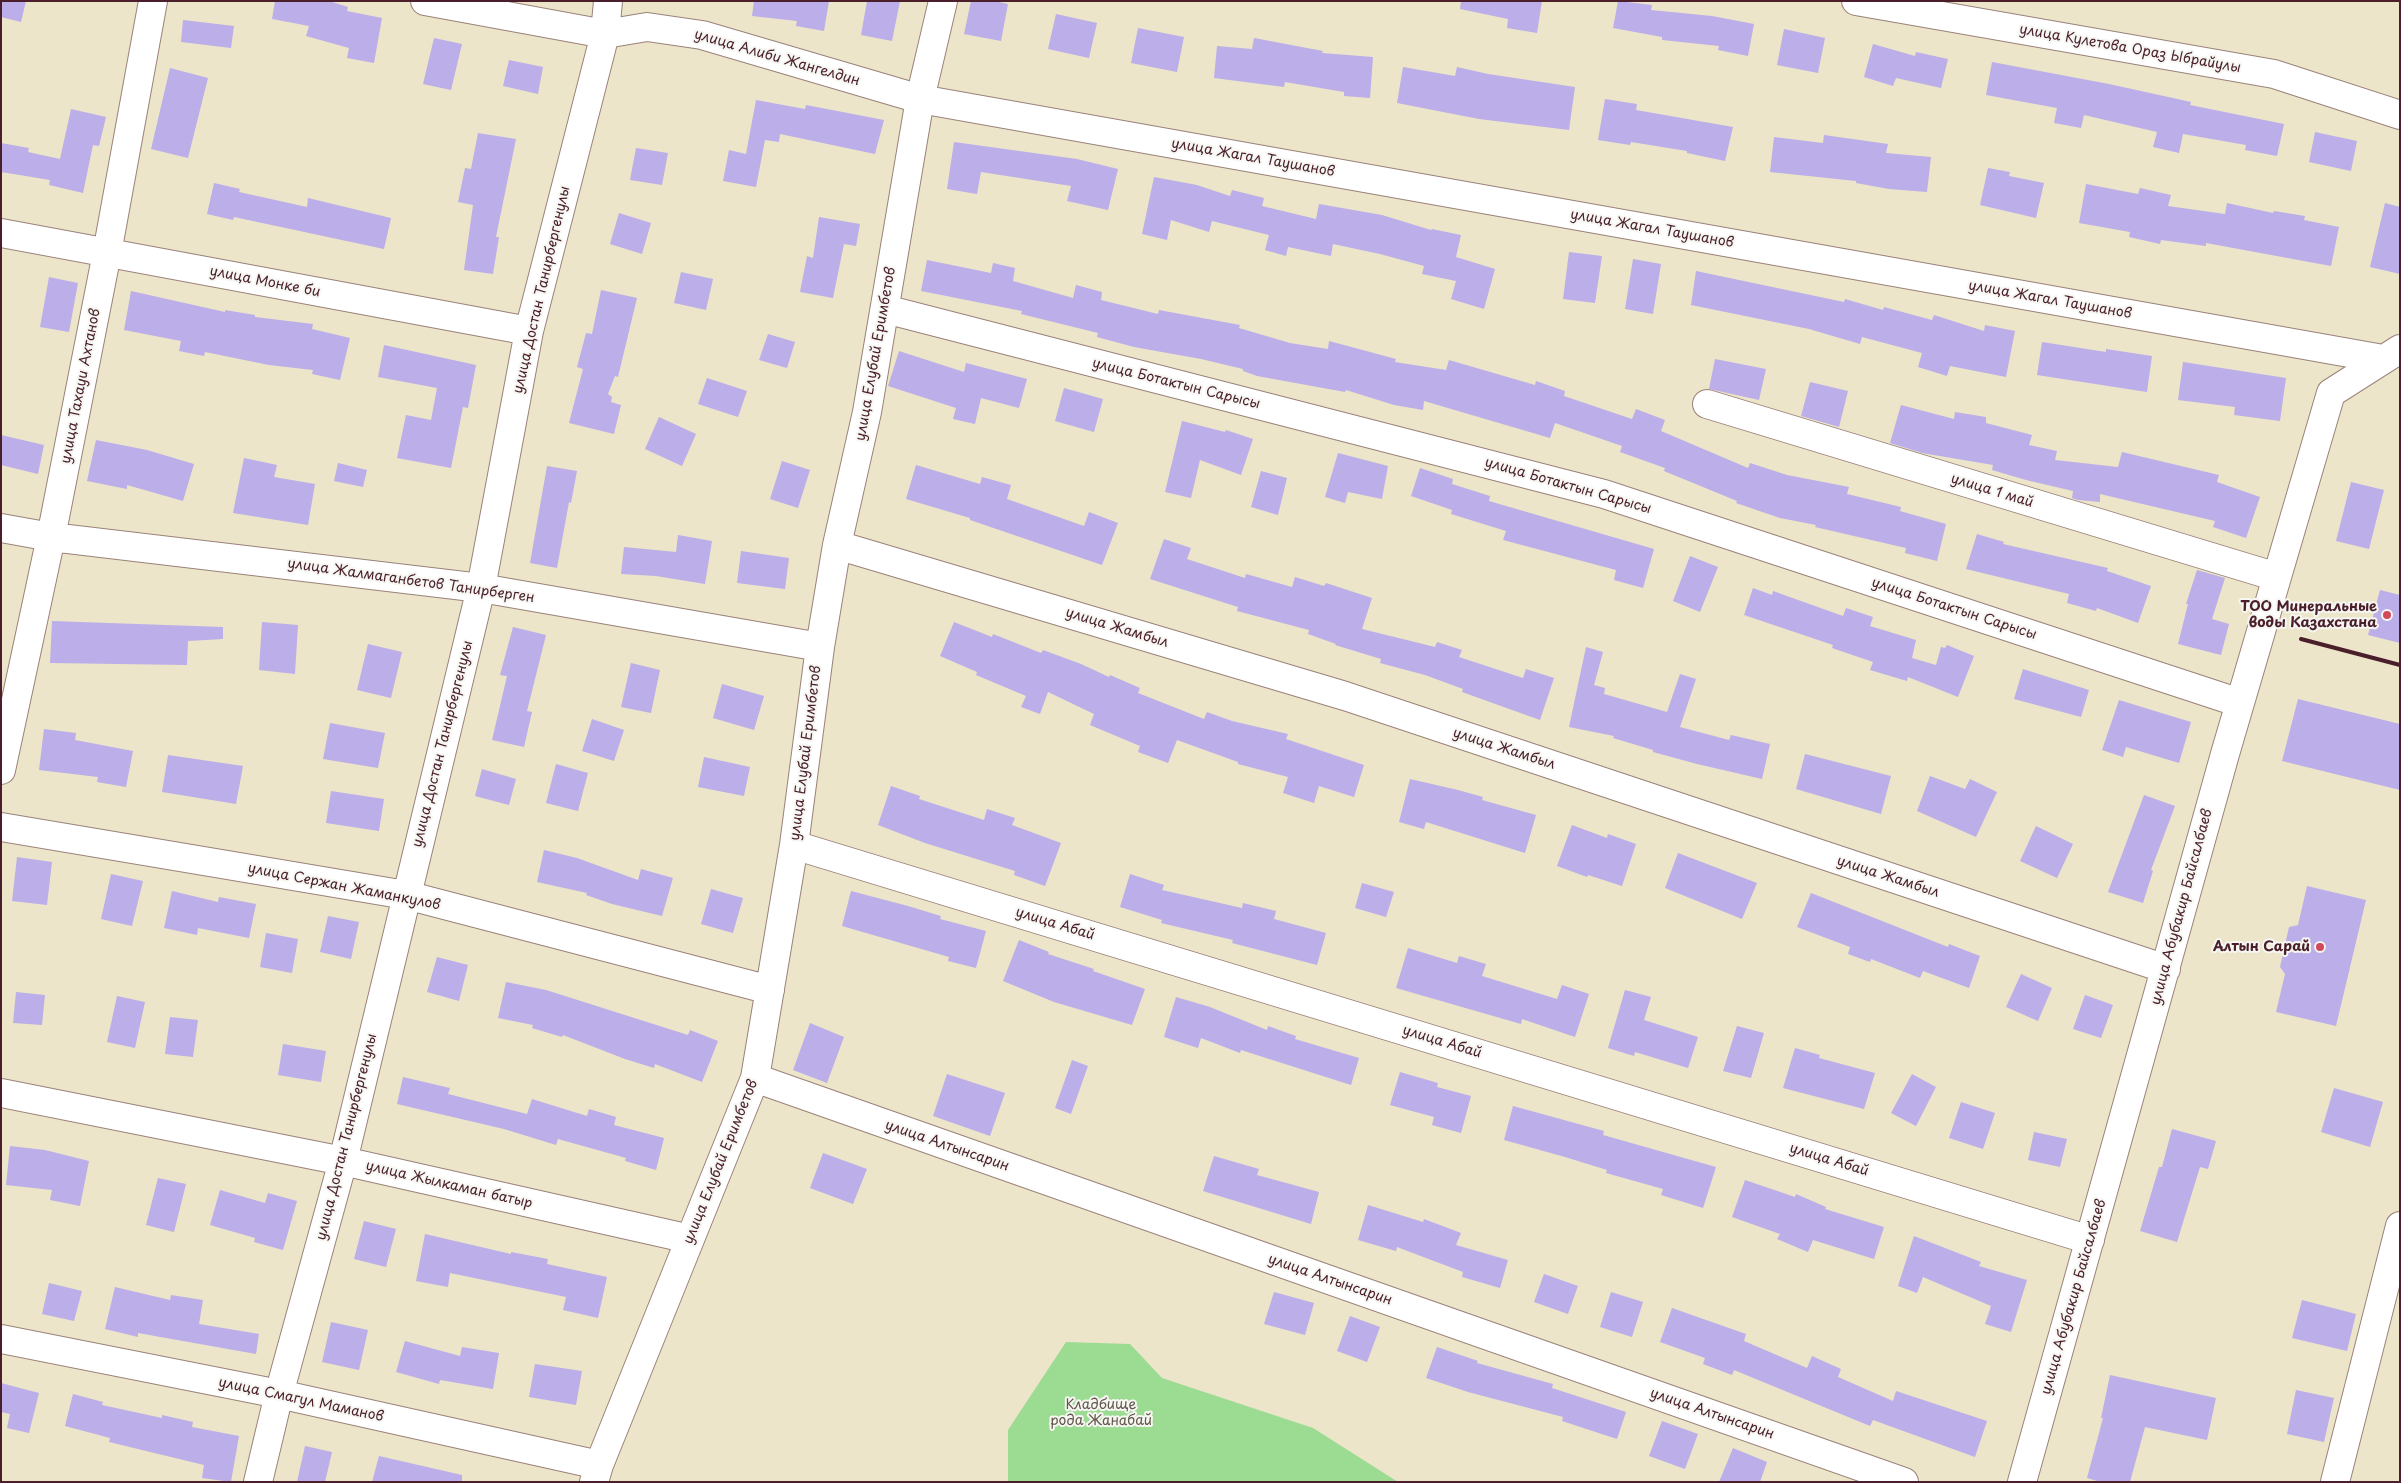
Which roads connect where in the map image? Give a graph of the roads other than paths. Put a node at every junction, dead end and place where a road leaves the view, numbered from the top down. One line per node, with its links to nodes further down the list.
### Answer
1 (153, 1): 10 (street, улица Тахауи Ахтанов)
2 (425, 1): 6 (street, улица Алиби Жангелдин)
3 (608, 1): 6 (street, улица Достан Танирбергенулы)
4 (943, 1): 7 (street, улица Елубай Еримбетов)
5 (1856, 1): 8 (street, улица Кулетова Ораз Ыбрайулы)
6 (605, 34): 7 (street, улица Алиби Жангелдин); 12 (street, улица Достан Танирбергенулы)
7 (920, 99): 11 (street, улица Елубай Еримбетов); 13 (street, улица Жагал Таушанов)
8 (2400, 115)
9 (1, 233): 10 (street, улица Монке би)
10 (107, 253): 12 (street, улица Монке би); 16 (street, улица Тахауи Ахтанов)
11 (885, 309): 17 (street, улица Елубай Еримбетов); 21 (street, улица Ботактын Сарысы)
12 (529, 331): 19 (street, улица Достан Танирбергенулы)
13 (2391, 354): 18 (street, улица Абубакир Байсалбаев)
14 (1707, 404): 18 (street, улица 1 май)
15 (1, 528): 16 (street, улица Жалмаганбетов Танирберген)
16 (51, 536): 19 (street, улица Жалмаганбетов Танирберген); 22 (street, улица Тахауи Ахтанов)
17 (837, 544): 20 (street, улица Елубай Еримбетов); 26 (street, улица Жамбыл)
18 (2277, 577): 21 (street, улица Абубакир Байсалбаев)
19 (481, 588): 20 (street, улица Жалмаганбетов Танирберген); 25 (street, улица Достан Танирбергенулы)
20 (820, 647): 24 (street, улица Елубай Еримбетов)
21 (2240, 703): 26 (street, улица Абубакир Байсалбаев)
22 (1, 770)
23 (1, 827): 25 (street, улица Сержан Жаманкулов)
24 (794, 845): 27 (street, улица Елубай Еримбетов); 33 (street, улица Абай)
25 (406, 895): 27 (street, улица Сержан Жаманкулов); 30 (street, улица Достан Танирбергенулы)
26 (2166, 969): 33 (street, улица Абубакир Байсалбаев)
27 (770, 990): 28 (street, улица Елубай Еримбетов)
28 (755, 1078): 32 (street, улица Елубай Еримбетов); 38 (street, улица Алтынсарин)
29 (1, 1093): 30 (street, улица Жылкаман батыр)
30 (343, 1161): 32 (street, улица Жылкаман батыр); 35 (street, улица Достан Танирбергенулы)
31 (2400, 1226): 40 (street)
32 (690, 1239): 36 (street, улица Елубай Еримбетов)
33 (2090, 1240): 39 (street, улица Абубакир Байсалбаев)
34 (1, 1339): 35 (street, улица Смагул Маманов)
35 (279, 1394): 36 (street, улица Смагул Маманов); 37 (street, улица Достан Танирбергенулы)
36 (597, 1474)
37 (258, 1482)
38 (1904, 1482)
39 (2022, 1482)
40 (2335, 1482)

